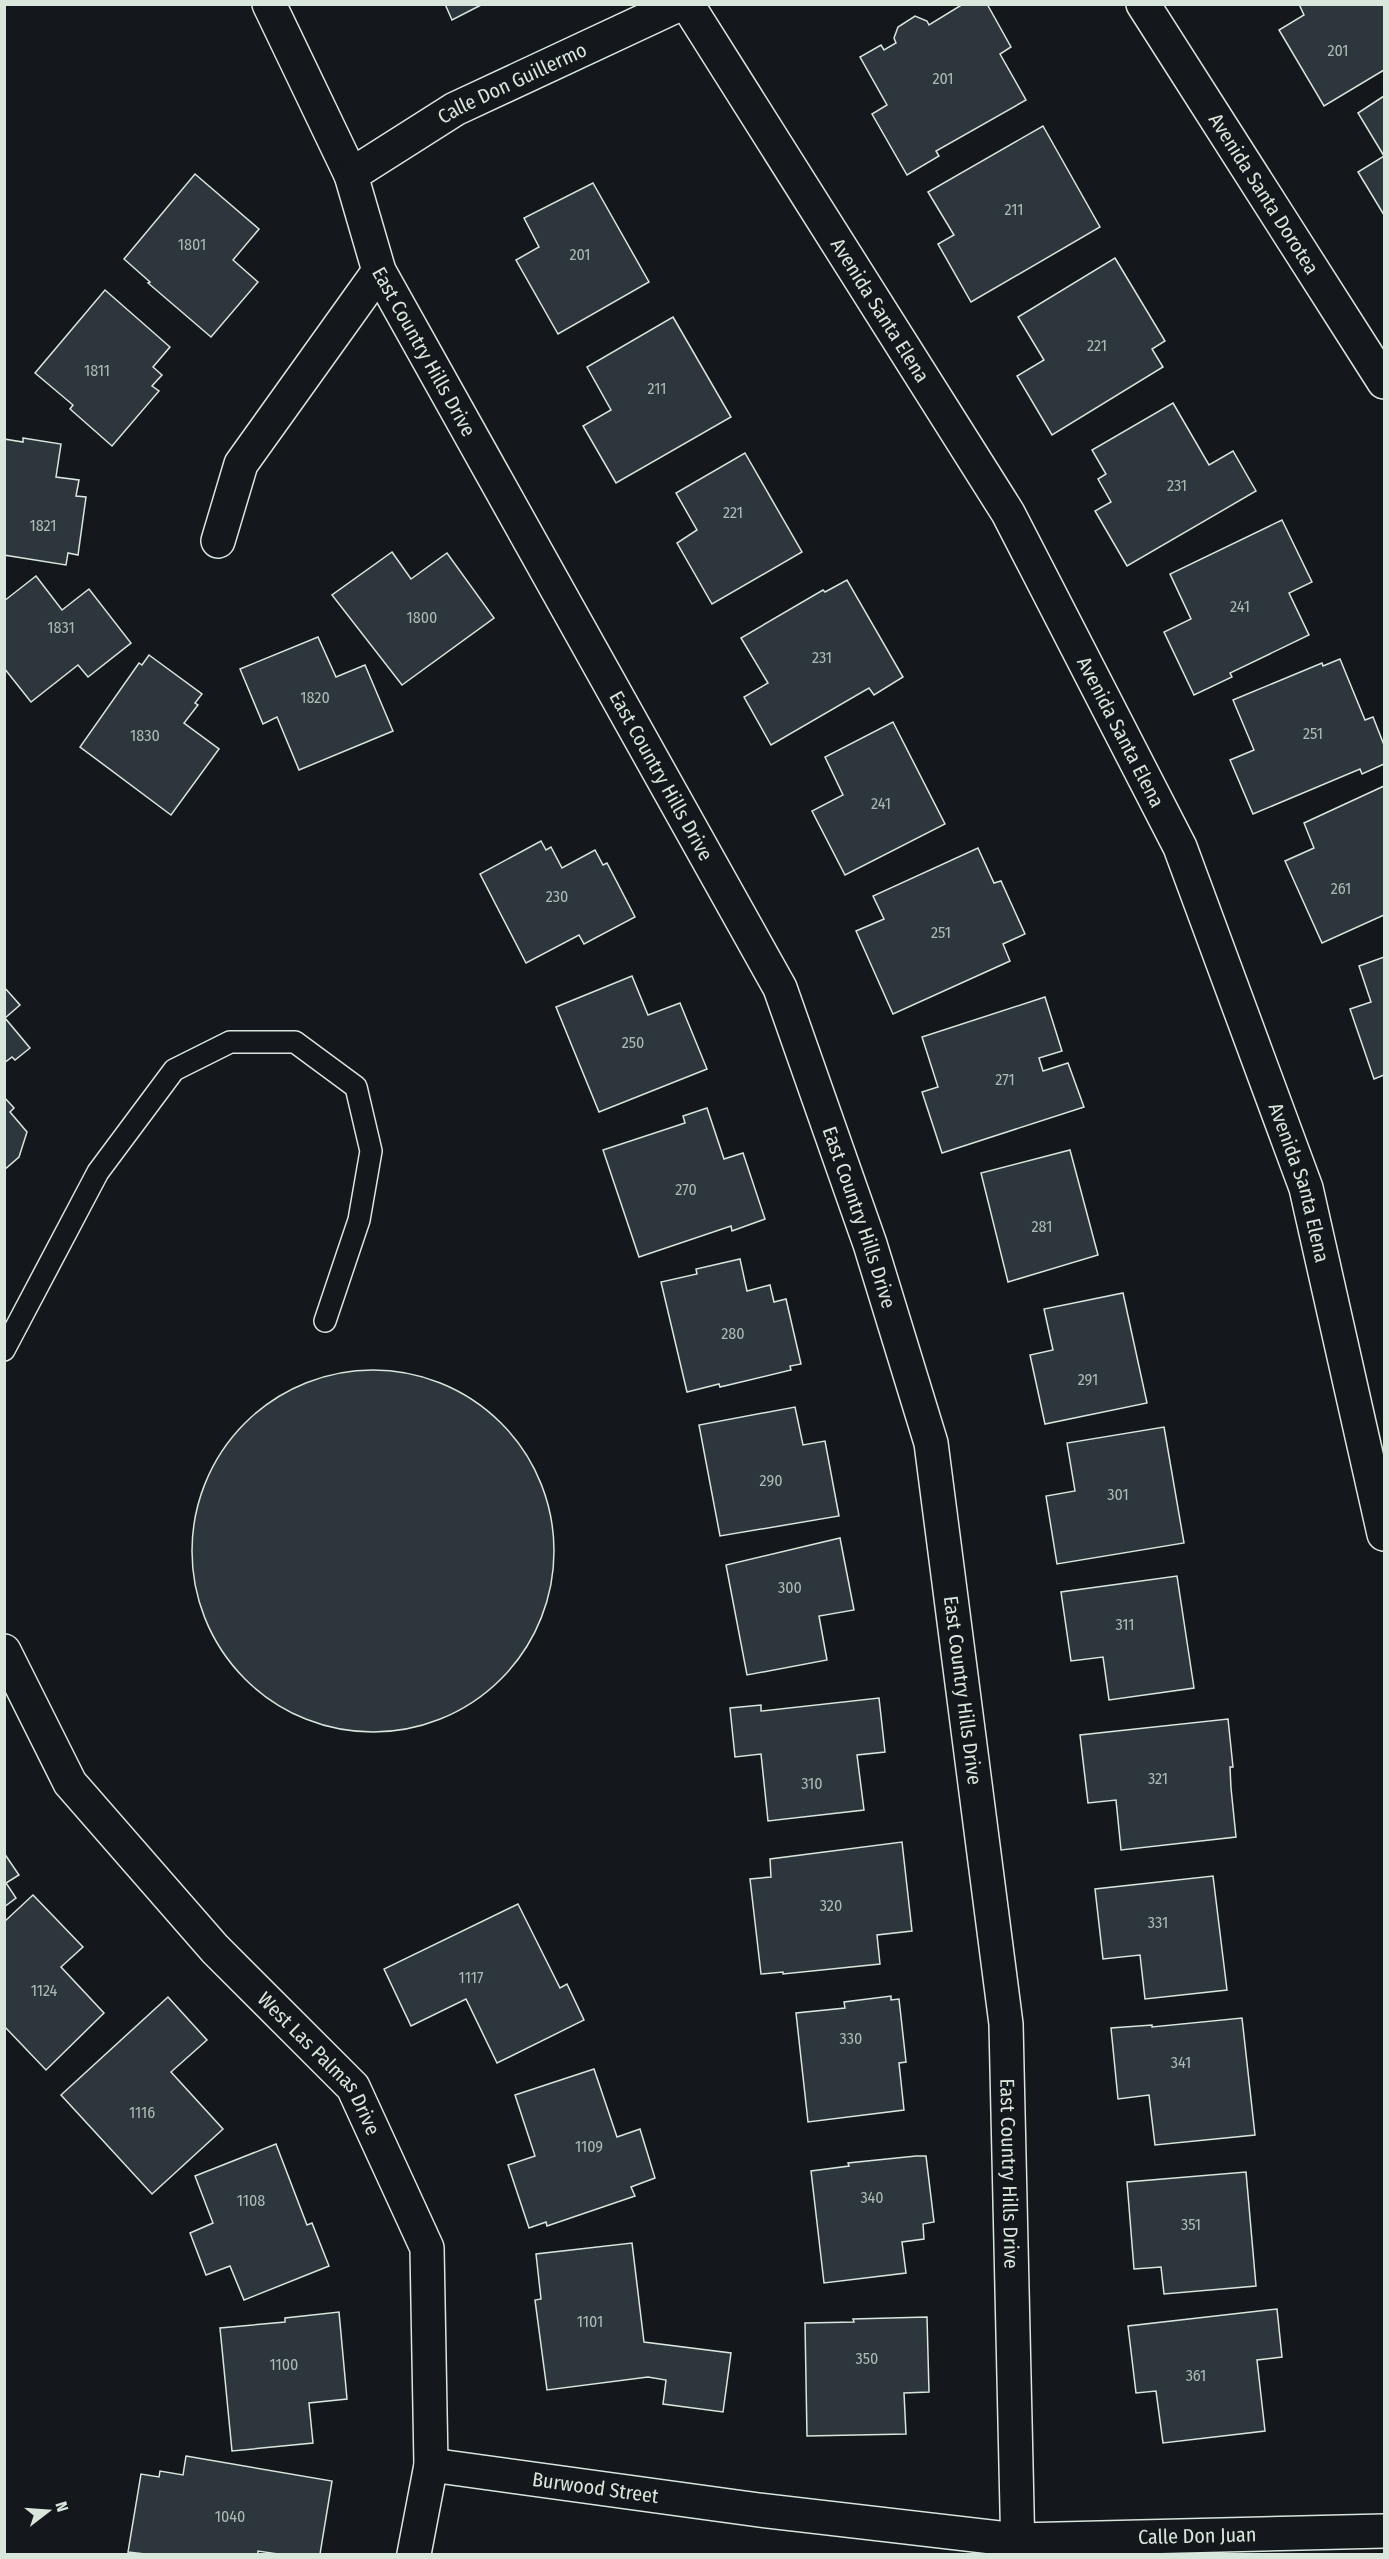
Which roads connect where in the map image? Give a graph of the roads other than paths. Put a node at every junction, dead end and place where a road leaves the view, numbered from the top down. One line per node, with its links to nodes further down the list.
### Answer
1 (269, 4): 5 (street, East Country Hills Drive)
2 (680, 4): 5 (street, Calle Don Guillermo)
3 (687, 4): 11 (street, Avenida Santa Elena)
4 (1143, 4): 7 (street, Avenida Santa Dorotea)
5 (351, 175): 6 (street, East Country Hills Drive)
6 (380, 271): 8 (street); 16 (street, East Country Hills Drive)
7 (1384, 382)
8 (218, 541)
9 (325, 1321): 10 (lane)
10 (4, 1350)
11 (1384, 1534)
12 (4, 1650): 13 (street, West Las Palmas Drive)
13 (431, 2465): 14 (street, Burwood Street); 17 (street, West Las Palmas Drive)
14 (759, 2510): 16 (street, Calle Don Juan)
15 (1384, 2531): 16 (street, Calle Don Juan)
16 (1018, 2547)
17 (414, 2554)

